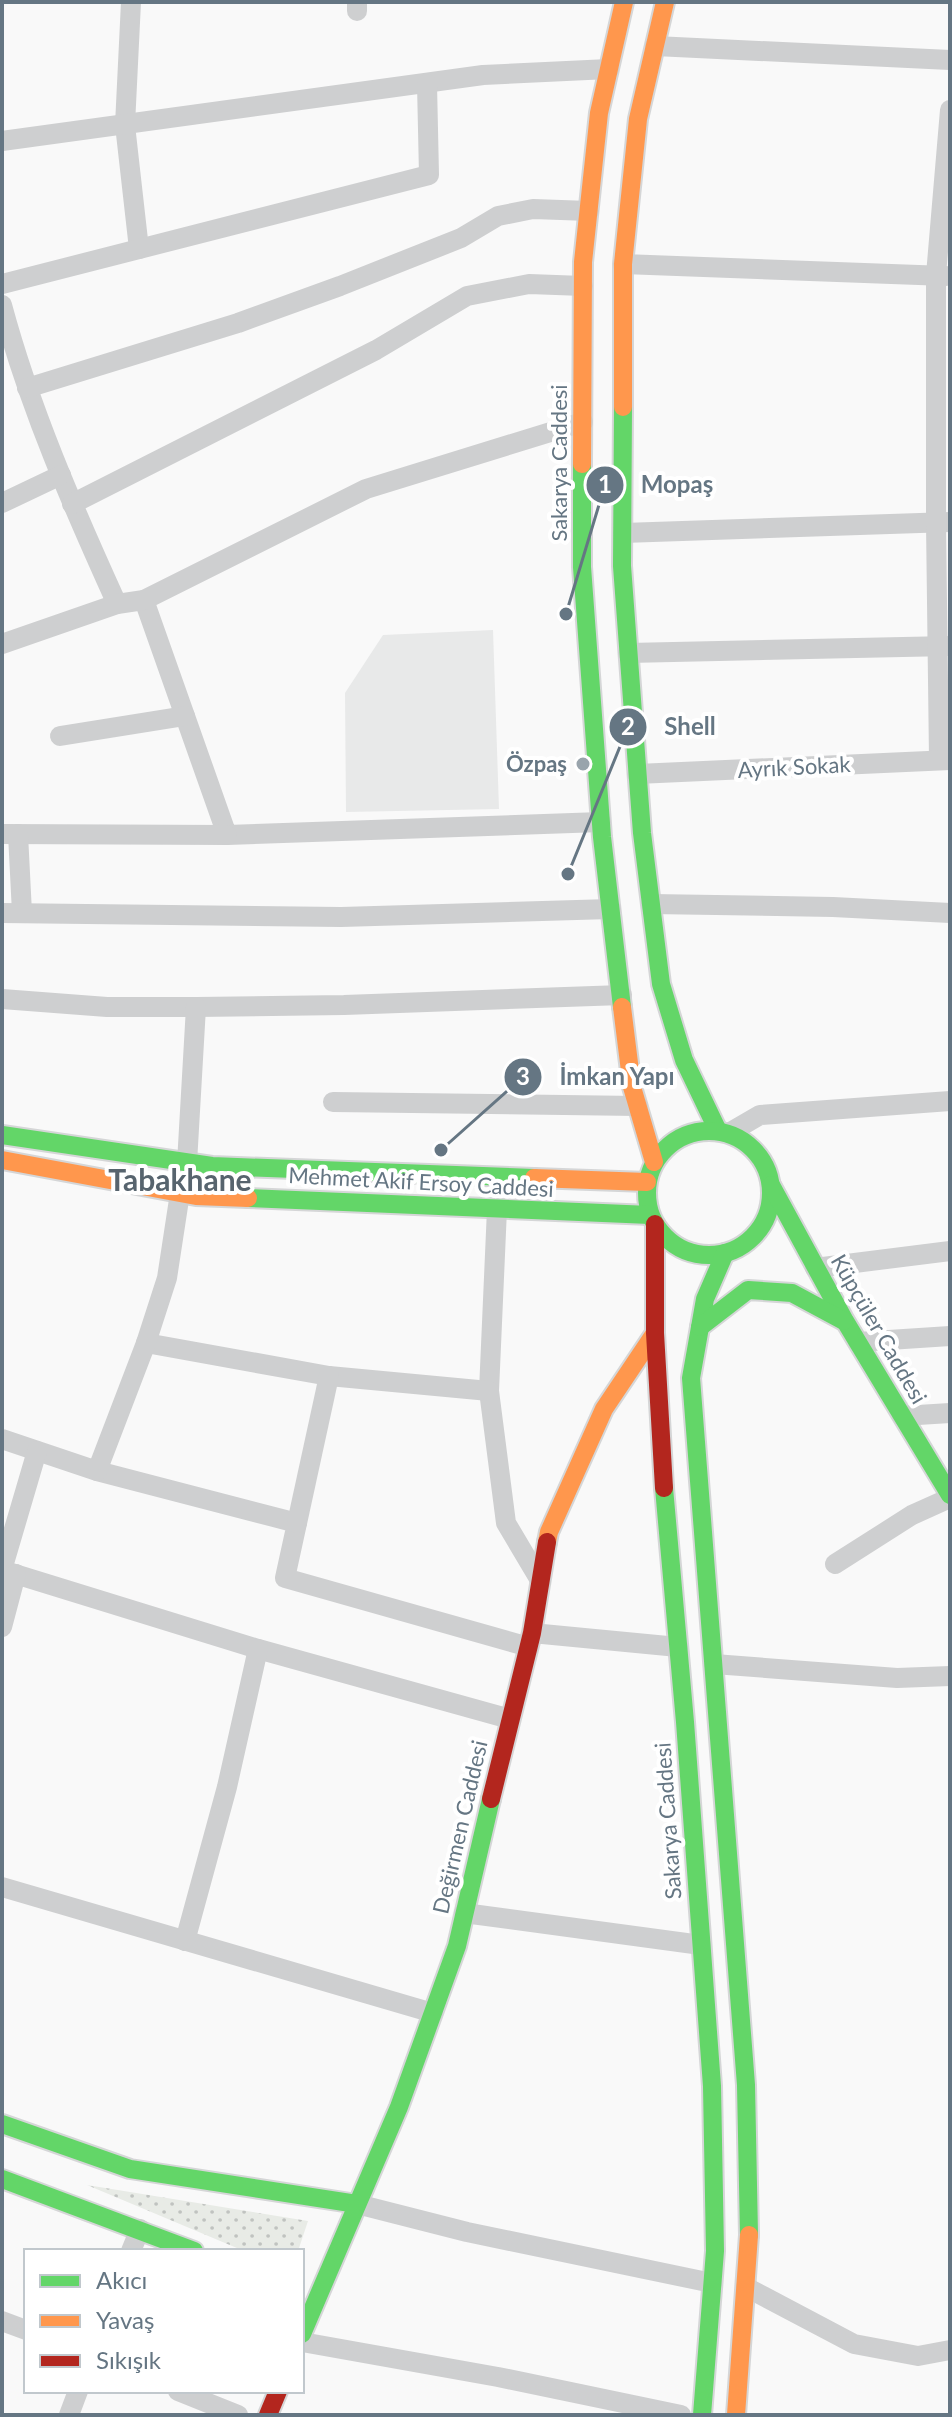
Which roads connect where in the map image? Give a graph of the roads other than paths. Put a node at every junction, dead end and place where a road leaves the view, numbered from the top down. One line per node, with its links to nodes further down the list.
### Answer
1 (131, 2): 9 (street)
2 (624, 2): 6 (main road, Sakarya Caddesi)
3 (665, 2): 4 (main road)
4 (655, 46): 5 (street); 13 (main road)
5 (950, 60)
6 (609, 69): 7 (street); 11 (main road, Sakarya Caddesi)
7 (427, 84): 9 (street); 12 (street)
8 (950, 110): 14 (street)
9 (125, 125): 10 (street); 12 (street)
10 (2, 141)
11 (589, 211): 16 (main road, Sakarya Caddesi); 19 (street)
12 (139, 249): 15 (street)
13 (623, 264): 14 (street); 25 (main road)
14 (943, 276): 24 (street)
15 (2, 284)
16 (583, 286): 20 (main road, Sakarya Caddesi); 23 (street)
17 (2, 305): 18 (street)
18 (10, 365): 19 (street)
19 (27, 388): 21 (street)
20 (583, 422): 26 (street); 35 (main road, Sakarya Caddesi)
21 (61, 475): 22 (street); 23 (street)
22 (2, 503)
23 (72, 504): 27 (street)
24 (943, 522): 25 (street); 29 (street)
25 (623, 533): 30 (main road)
26 (144, 600): 27 (street); 31 (street)
27 (117, 604): 28 (street)
28 (2, 644)
29 (944, 646): 30 (street); 33 (street)
30 (628, 653): 34 (main road)
31 (185, 716): 32 (street); 37 (street)
32 (60, 736)
33 (945, 760): 34 (street, Ayrık Sokak)
34 (637, 774): 38 (main road)
35 (601, 822): 37 (street); 39 (main road, Sakarya Caddesi)
36 (10, 834): 37 (street); 40 (street)
37 (227, 835)
38 (651, 904): 41 (street); 48 (main road)
39 (611, 909): 40 (street); 42 (main road, Sakarya Caddesi)
40 (12, 913)
41 (950, 913)
42 (622, 995): 44 (street); 47 (main road, Sakarya Caddesi)
43 (2, 999): 44 (street)
44 (196, 1007): 52 (street)
45 (950, 1101): 48 (street)
46 (333, 1102): 47 (street)
47 (638, 1106): 51 (main road, Sakarya Caddesi)
48 (723, 1132): 51 (main road); 54 (main road)
49 (2, 1135): 52 (main road, Mehmet Akif Ersoy Caddesi)
50 (2, 1160): 55 (main road, Mehmet Akif Ersoy Caddesi)
51 (654, 1162): 53 (main road)
52 (187, 1163): 53 (main road, Mehmet Akif Ersoy Caddesi)
53 (647, 1182): 57 (main road)
54 (771, 1185): 59 (main road); 60 (main road, Küpçüler Caddesi)
55 (180, 1193): 56 (main road, Mehmet Akif Ersoy Caddesi); 66 (street)
56 (497, 1209): 57 (main road, Mehmet Akif Ersoy Caddesi); 68 (street)
57 (652, 1220): 59 (main road); 63 (main road, Sakarya Caddesi)
58 (950, 1251): 60 (street)
59 (725, 1253): 62 (main road)
60 (815, 1268): 61 (main road, Küpçüler Caddesi)
61 (845, 1321): 62 (main road); 65 (main road, Küpçüler Caddesi)
62 (700, 1327): 83 (main road)
63 (655, 1333): 78 (main road, Değirmen Caddesi); 81 (main road, Sakarya Caddesi)
64 (950, 1336): 65 (street)
65 (858, 1342): 70 (main road, Küpçüler Caddesi)
66 (146, 1343): 67 (street); 73 (street)
67 (329, 1376): 68 (street); 75 (street)
68 (489, 1391): 78 (street)
69 (950, 1413): 70 (street)
70 (902, 1416): 74 (main road, Küpçüler Caddesi)
71 (2, 1439): 72 (street)
72 (37, 1451): 73 (street); 77 (street)
73 (97, 1471): 75 (street)
74 (950, 1497): 76 (street)
75 (297, 1523): 80 (street)
76 (835, 1564)
77 (7, 1571): 79 (street); 82 (street)
78 (541, 1582): 80 (main road, Değirmen Caddesi)
79 (2, 1627)
80 (531, 1640): 81 (street); 85 (main road, Değirmen Caddesi)
81 (678, 1647): 89 (main road, Sakarya Caddesi)
82 (258, 1649): 85 (street); 88 (street)
83 (714, 1664): 84 (street); 98 (main road)
84 (950, 1676)
85 (510, 1719): 87 (main road, Değirmen Caddesi)
86 (2, 1887): 88 (street)
87 (464, 1913): 89 (street); 90 (main road, Değirmen Caddesi)
88 (185, 1941): 90 (street)
89 (701, 1945): 97 (main road, Sakarya Caddesi)
90 (433, 2013): 93 (main road, Değirmen Caddesi)
91 (2, 2124): 93 (main road)
92 (2, 2179): 94 (main road)
93 (357, 2204): 97 (street); 99 (main road, Değirmen Caddesi)
94 (140, 2229): 95 (street); 96 (main road)
95 (132, 2249)
96 (189, 2249)
97 (712, 2283): 112 (main road, Sakarya Caddesi)
98 (746, 2287): 104 (street); 113 (main road)
99 (309, 2297): 101 (main road, Değirmen Caddesi)
100 (2, 2321): 102 (street)
101 (304, 2323)
102 (24, 2329)
103 (304, 2342): 111 (street)
104 (950, 2350)
105 (77, 2393): 108 (street)
106 (183, 2393): 109 (street)
107 (277, 2393): 110 (main road)
108 (69, 2415)
109 (238, 2415)
110 (268, 2415)
111 (681, 2415)
112 (702, 2415)
113 (736, 2415)

